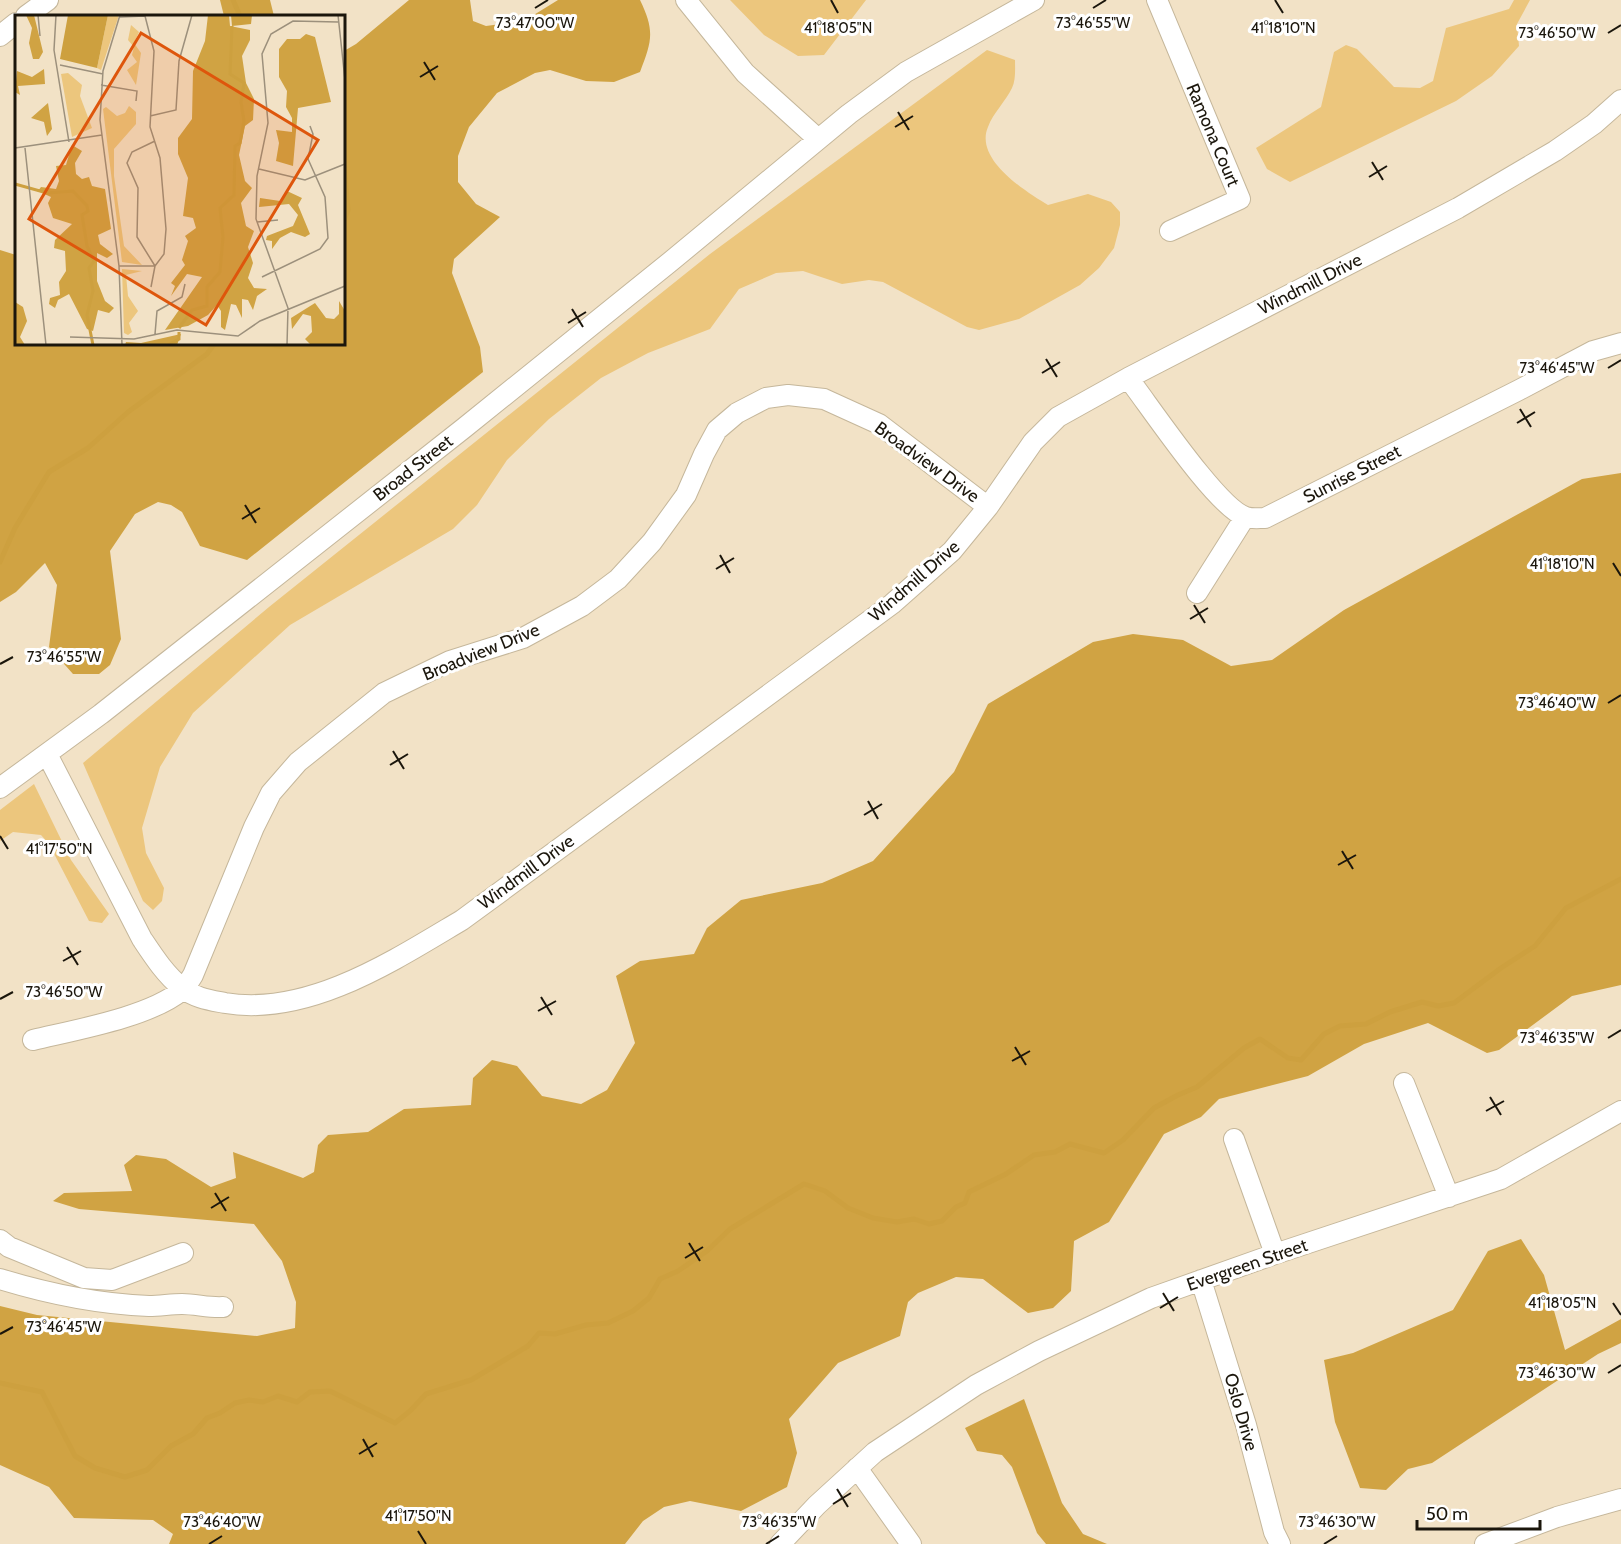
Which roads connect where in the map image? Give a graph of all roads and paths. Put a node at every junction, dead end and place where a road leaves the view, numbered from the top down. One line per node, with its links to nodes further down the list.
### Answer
1 (48, 0): 5 (street)
2 (686, 0): 9 (street)
3 (1034, 0): 9 (street, Broad Street)
4 (1157, 0): 10 (street, Ramona Court)
5 (27, 15)
6 (15, 24): 7 (street)
7 (0, 36)
8 (1621, 100): 12 (street, Windmill Drive)
9 (818, 139): 16 (street, Broad Street)
10 (1170, 231)
11 (1621, 343): 14 (street, Sunrise Street)
12 (1128, 378): 13 (street, Windmill Drive); 14 (street)
13 (988, 507): 18 (street, Windmill Drive); 18 (street, Broadview Drive)
14 (1245, 517): 15 (street)
15 (1197, 593)
16 (46, 754): 17 (street, Broad Street); 18 (street, Windmill Drive)
17 (0, 788)
18 (184, 989): 19 (street)
19 (33, 1040)
20 (1404, 1083): 23 (street)
21 (1621, 1110): 23 (street, Evergreen Street)
22 (1234, 1139): 26 (street)
23 (1449, 1197): 26 (street, Evergreen Street)
24 (0, 1240): 25 (street)
25 (183, 1252)
26 (1275, 1254): 28 (street, Evergreen Street)
27 (0, 1280): 29 (street)
28 (1201, 1280): 30 (street, Evergreen Street); 34 (street, Oslo Drive)
29 (223, 1307)
30 (857, 1468): 32 (street, Evergreen Street); 33 (street)
31 (1621, 1499): 35 (street)
32 (780, 1544)
33 (911, 1544)
34 (1280, 1544)
35 (1485, 1544)

